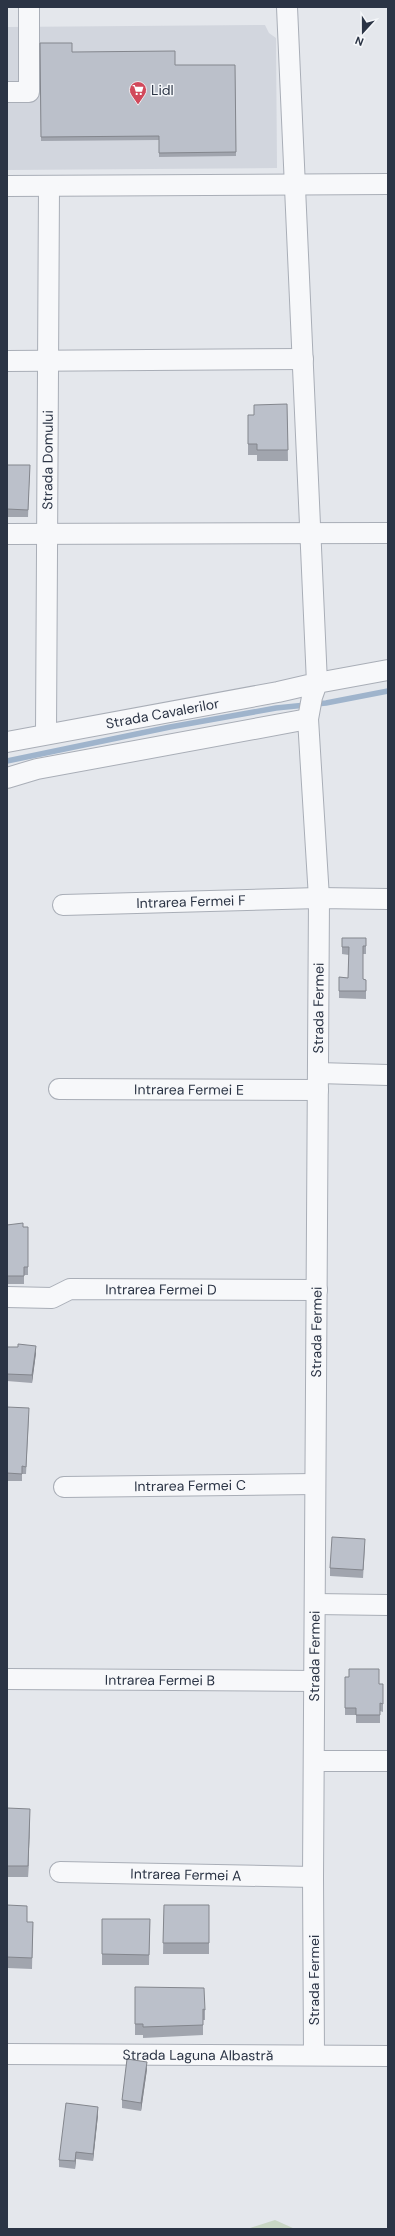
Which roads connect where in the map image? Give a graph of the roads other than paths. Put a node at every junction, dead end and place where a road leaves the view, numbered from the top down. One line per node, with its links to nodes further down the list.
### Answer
1 (29, 7): 3 (street)
2 (287, 7): 4 (street, Strada Fermei)
3 (7, 92)
4 (295, 184): 5 (street); 7 (street); 8 (street, Strada Fermei)
5 (388, 184)
6 (7, 186): 7 (street)
7 (48, 187): 10 (street, Strada Domului)
8 (303, 359): 10 (street); 13 (street, Strada Fermei)
9 (7, 361): 10 (street)
10 (47, 361): 12 (street, Strada Domului)
11 (7, 534): 12 (street)
12 (46, 534): 13 (street); 18 (street, Strada Domului)
13 (311, 534): 14 (street); 16 (street, Strada Fermei)
14 (388, 534)
15 (388, 670): 16 (street)
16 (314, 690): 17 (street, Strada Fermei); 18 (street, Strada Cavalerilor)
17 (308, 719): 20 (street); 21 (street, Strada Fermei)
18 (46, 734): 19 (street, Strada Cavalerilor)
19 (7, 742)
20 (7, 778)
21 (319, 898): 22 (street, Intrarea Fermei F); 23 (street, Intrarea Fermei F); 25 (street, Strada Fermei)
22 (388, 899)
23 (63, 905)
24 (388, 1075): 25 (street, Intrarea Fermei E)
25 (318, 1082): 26 (street, Intrarea Fermei E); 27 (street, Strada Fermei)
26 (59, 1089)
27 (317, 1290): 28 (street, Intrarea Fermei D); 29 (street, Strada Fermei)
28 (7, 1298)
29 (315, 1484): 30 (street, Intrarea Fermei C); 31 (street, Strada Fermei)
30 (64, 1486)
31 (315, 1604): 32 (street); 34 (street, Strada Fermei)
32 (388, 1605)
33 (7, 1679): 34 (street, Intrarea Fermei B)
34 (314, 1681): 35 (street, Strada Fermei)
35 (314, 1761): 36 (street); 38 (street, Strada Fermei)
36 (388, 1761)
37 (60, 1872): 38 (street, Intrarea Fermei A)
38 (313, 1877): 40 (street, Strada Fermei)
39 (7, 2054): 40 (street, Strada Laguna Albastră)
40 (314, 2055): 41 (street, Strada Laguna Albastră)
41 (388, 2056)

